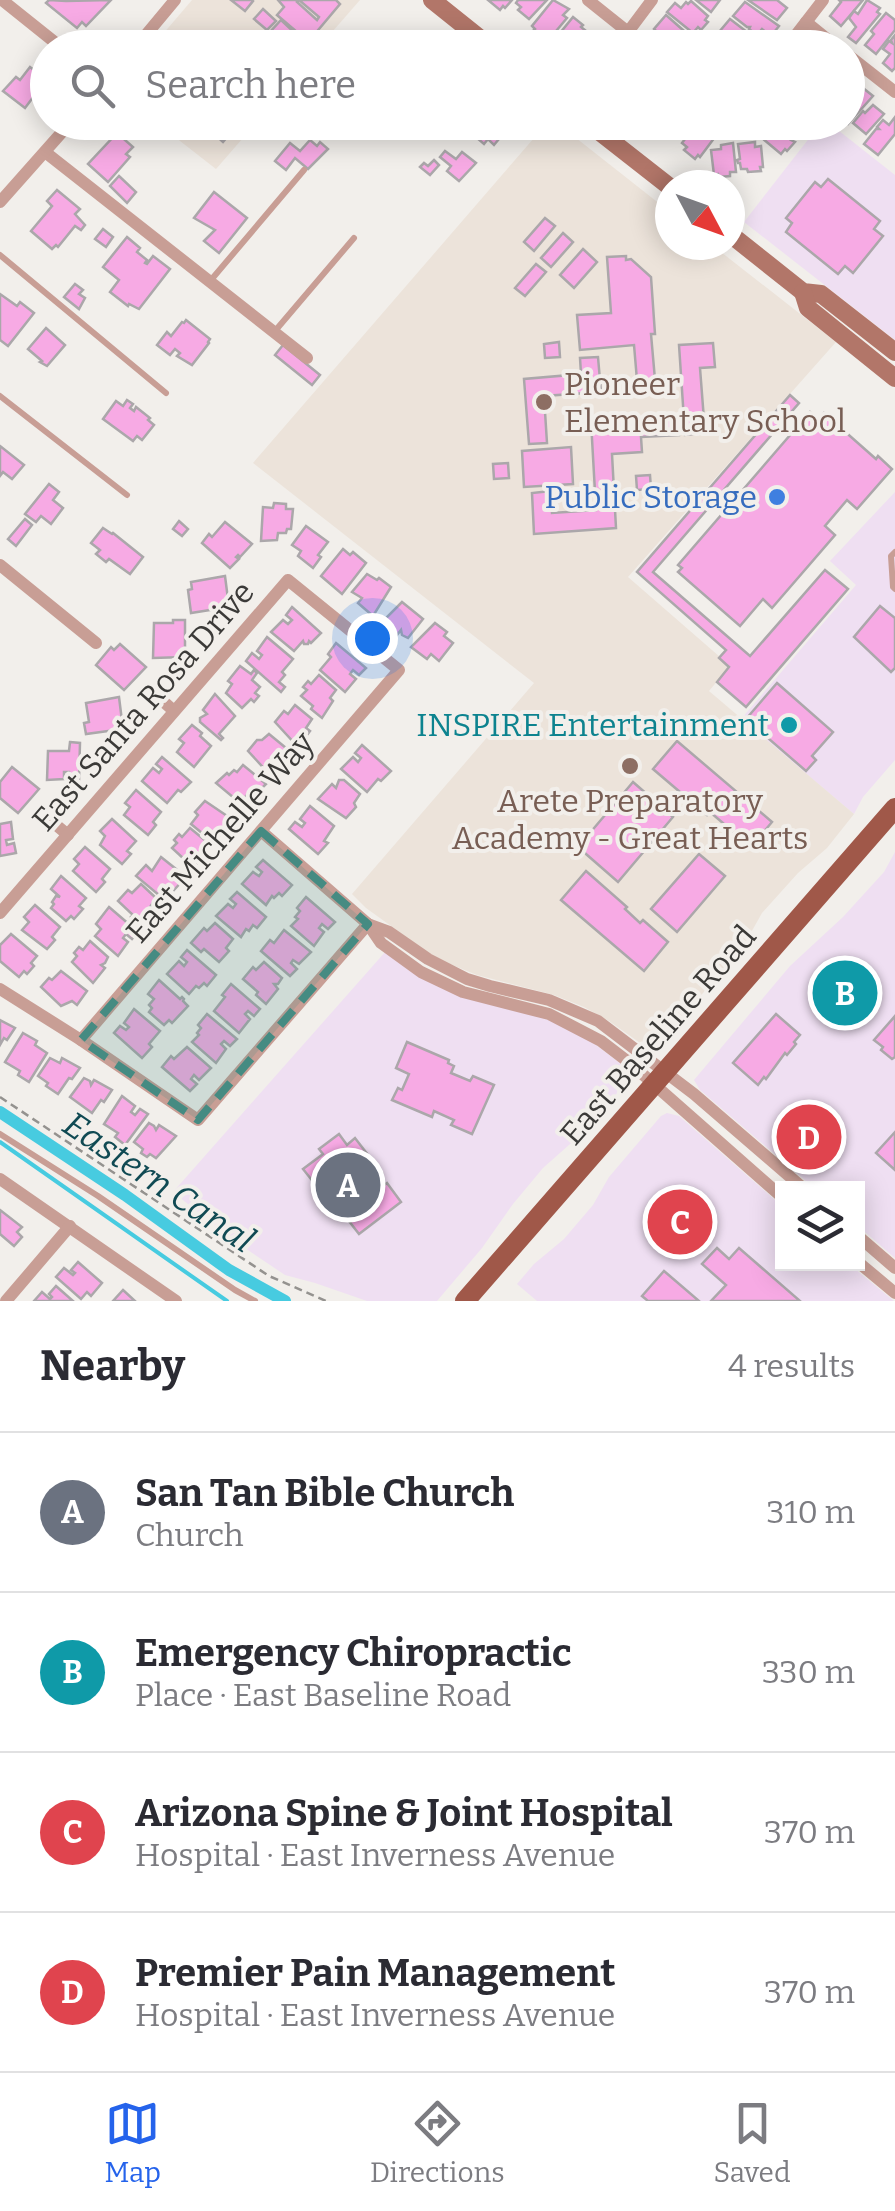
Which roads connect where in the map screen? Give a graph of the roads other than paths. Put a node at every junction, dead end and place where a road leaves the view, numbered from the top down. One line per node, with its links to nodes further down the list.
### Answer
1 (2, 0): 8 (street)
2 (175, 0): 9 (street)
3 (432, 0): 10 (main road)
4 (588, 0): 11 (street)
5 (652, 0): 12 (street)
6 (823, 0): 7 (street)
7 (806, 22): 13 (street); 14 (street)
8 (40, 30)
9 (150, 30)
10 (470, 30)
11 (626, 30)
12 (630, 30)
13 (800, 30)
14 (816, 30)
15 (865, 68): 16 (street)
16 (895, 92)
17 (55, 140): 19 (street)
18 (611, 140): 21 (main road)
19 (45, 152): 22 (street); 26 (street)
20 (304, 170): 26 (lane)
21 (655, 175)
22 (0, 202)
23 (354, 238): 28 (lane)
24 (745, 246): 27 (main road)
25 (0, 256): 34 (lane)
26 (210, 282): 28 (street)
27 (803, 292): 29 (main road); 31 (main road)
28 (274, 332): 32 (street)
29 (874, 336): 30 (main road); 31 (main road)
30 (895, 352)
31 (868, 357): 33 (main road)
32 (307, 358)
33 (895, 378)
34 (166, 392)
35 (0, 396): 36 (lane)
36 (126, 496)
37 (895, 552): 39 (lane)
38 (0, 565): 40 (street)
39 (895, 589)
40 (96, 642)
41 (400, 670): 43 (street, East Santa Rosa Drive); 46 (street, East Michelle Way)
42 (157, 696): 43 (street)
43 (174, 712): 47 (street, East Santa Rosa Drive)
44 (895, 808): 52 (main road, East Baseline Road)
45 (49, 819): 47 (street)
46 (261, 831): 49 (street); 51 (street, East Michelle Way)
47 (68, 835): 48 (street, East Santa Rosa Drive)
48 (0, 913)
49 (368, 924): 51 (street); 52 (street)
50 (0, 990): 51 (street)
51 (81, 1040)
52 (660, 1079): 55 (street); 56 (street); 67 (main road, East Baseline Road)
53 (0, 1134): 66 (lane)
54 (0, 1179): 57 (street)
55 (795, 1181)
56 (775, 1190)
57 (70, 1226): 64 (street); 65 (street)
58 (865, 1242): 59 (street)
59 (877, 1252): 60 (street); 62 (street)
60 (865, 1261)
61 (865, 1267): 63 (street)
62 (895, 1268)
63 (895, 1293)
64 (6, 1301)
65 (176, 1301)
66 (255, 1301)
67 (465, 1301)

